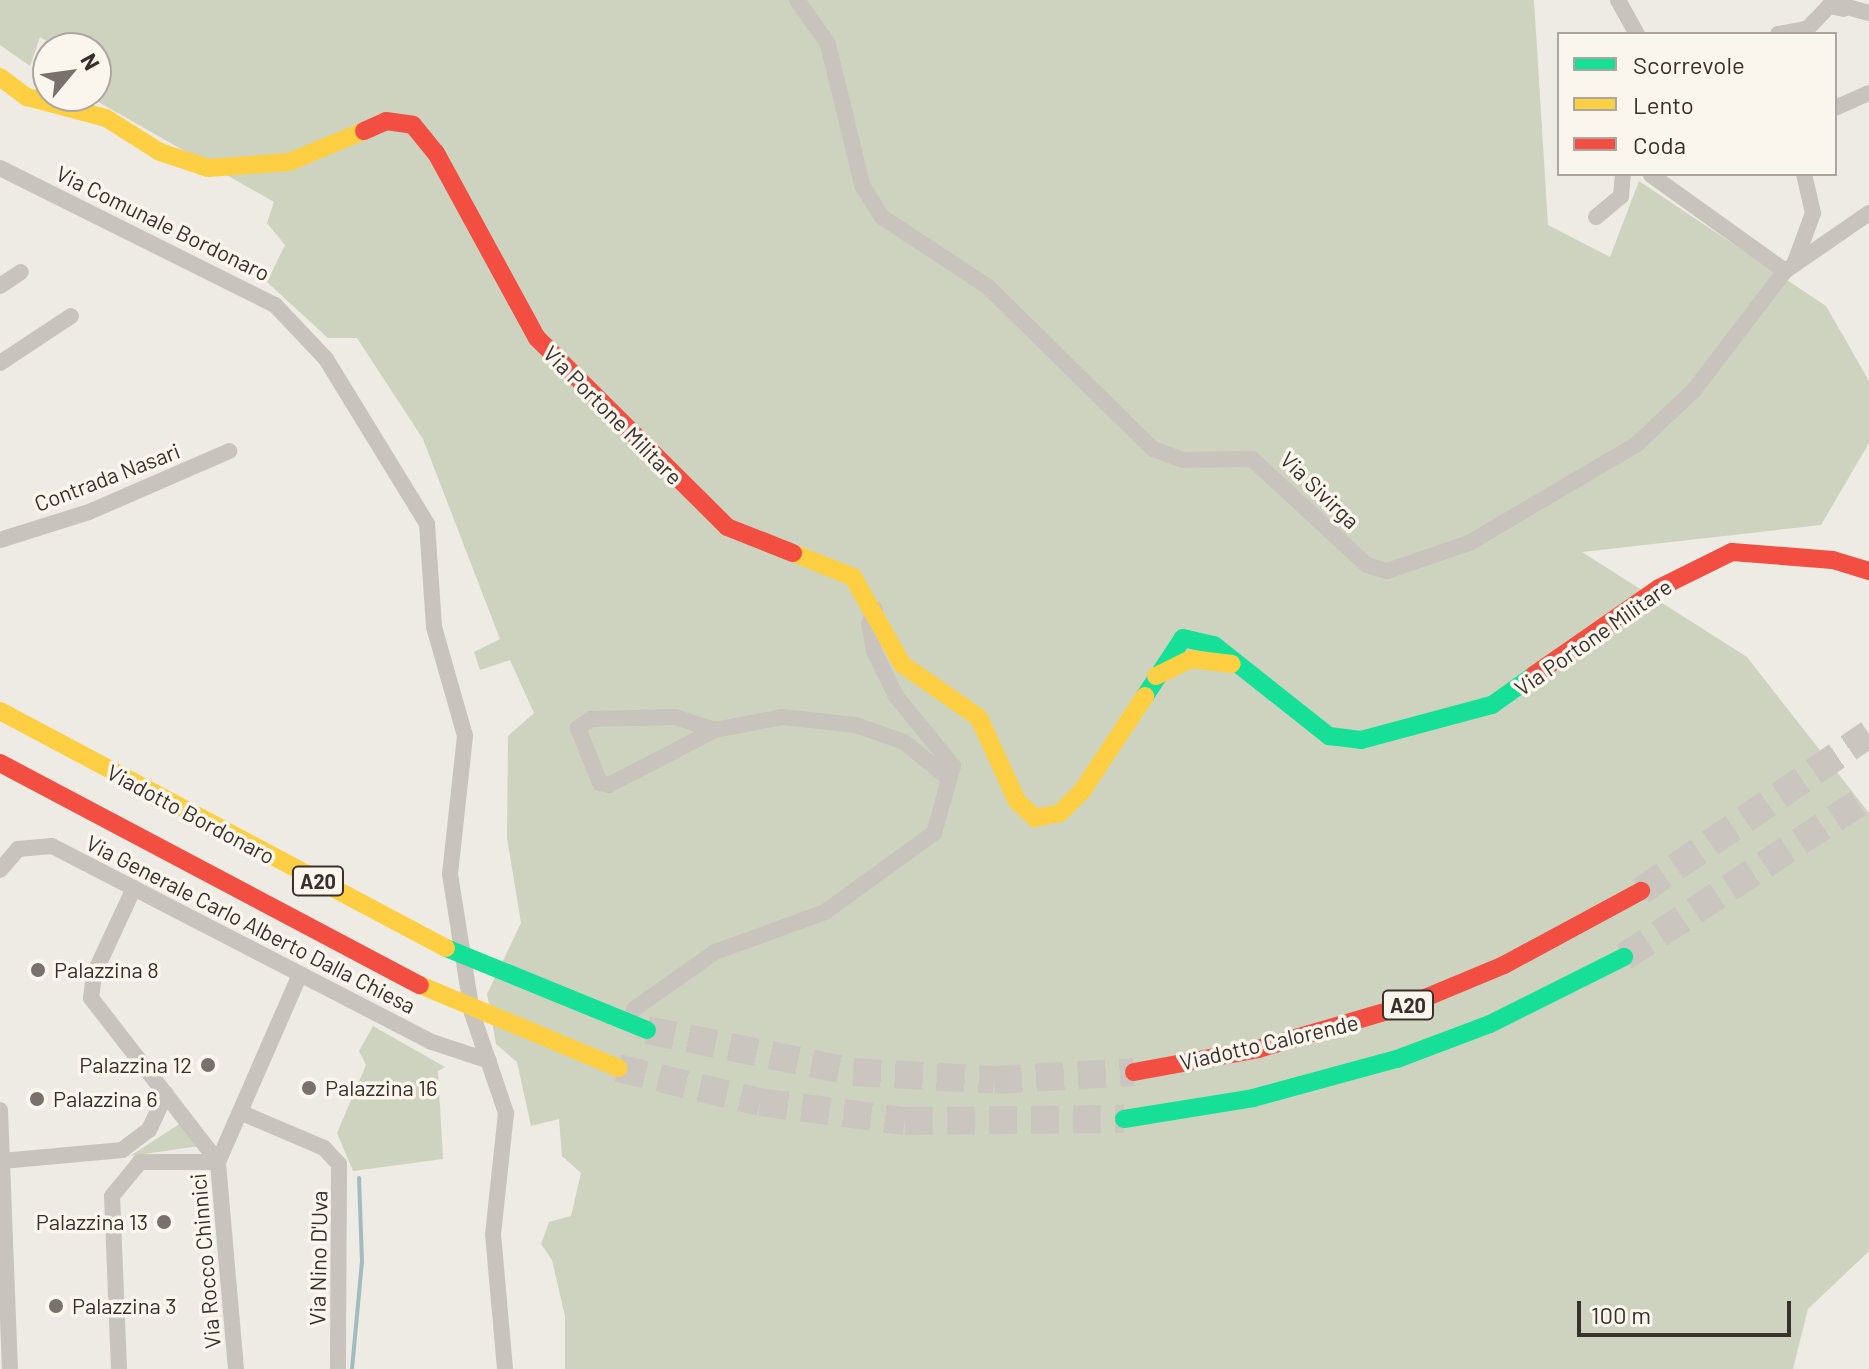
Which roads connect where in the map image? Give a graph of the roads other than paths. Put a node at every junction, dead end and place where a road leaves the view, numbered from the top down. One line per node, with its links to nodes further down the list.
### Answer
1 (797, 0): 16 (street, Via Sivirga)
2 (1618, 0): 5 (street)
3 (1838, 5): 4 (street); 6 (street)
4 (1869, 13)
5 (1636, 32)
6 (1790, 32)
7 (0, 77): 24 (main road, Via Portone Militare)
8 (1869, 93): 9 (street)
9 (1837, 107)
10 (3, 171): 36 (street, Via Comunale Bordonaro)
11 (1623, 176): 15 (street)
12 (1653, 176): 16 (street)
13 (1804, 176): 16 (street)
14 (1869, 213): 16 (street, Via Sivirga)
15 (1596, 217)
16 (1790, 267)
17 (21, 272): 18 (street)
18 (0, 286)
19 (71, 316): 20 (street)
20 (0, 363)
21 (229, 451): 22 (street, Contrada Nasari)
22 (0, 540)
23 (1869, 571): 24 (main road, Via Portone Militare)
24 (875, 609): 28 (street)
25 (0, 711): 35 (main road, Viadotto Bordonaro / A20, bridge)
26 (715, 730): 26 (street); 28 (street)
27 (0, 763): 37 (main road, Viadotto Bordonaro / A20, bridge)
28 (947, 777): 34 (street)
29 (0, 870): 30 (street, Via Generale Carlo Alberto Dalla Chiesa)
30 (134, 888): 33 (street, Via Generale Carlo Alberto Dalla Chiesa); 39 (street)
31 (1641, 891): 38 (main road, Viadotto Calorende / A20)
32 (1624, 957): 42 (main road, A20)
33 (300, 974): 36 (street, Via Generale Carlo Alberto Dalla Chiesa); 41 (street, Via Rocco Chinnici)
34 (634, 1009)
35 (647, 1030)
36 (489, 1061): 49 (street, Via Comunale Bordonaro)
37 (618, 1068)
38 (1134, 1072)
39 (166, 1094): 43 (street); 44 (street)
40 (0, 1110): 43 (street)
41 (242, 1113): 44 (street, Via Rocco Chinnici); 48 (street, Via Nino D'Uva)
42 (1124, 1119)
43 (2, 1161): 45 (street)
44 (218, 1162): 46 (street); 47 (street, Via Rocco Chinnici)
45 (10, 1369)
46 (119, 1369)
47 (236, 1369)
48 (338, 1369)
49 (505, 1369)

